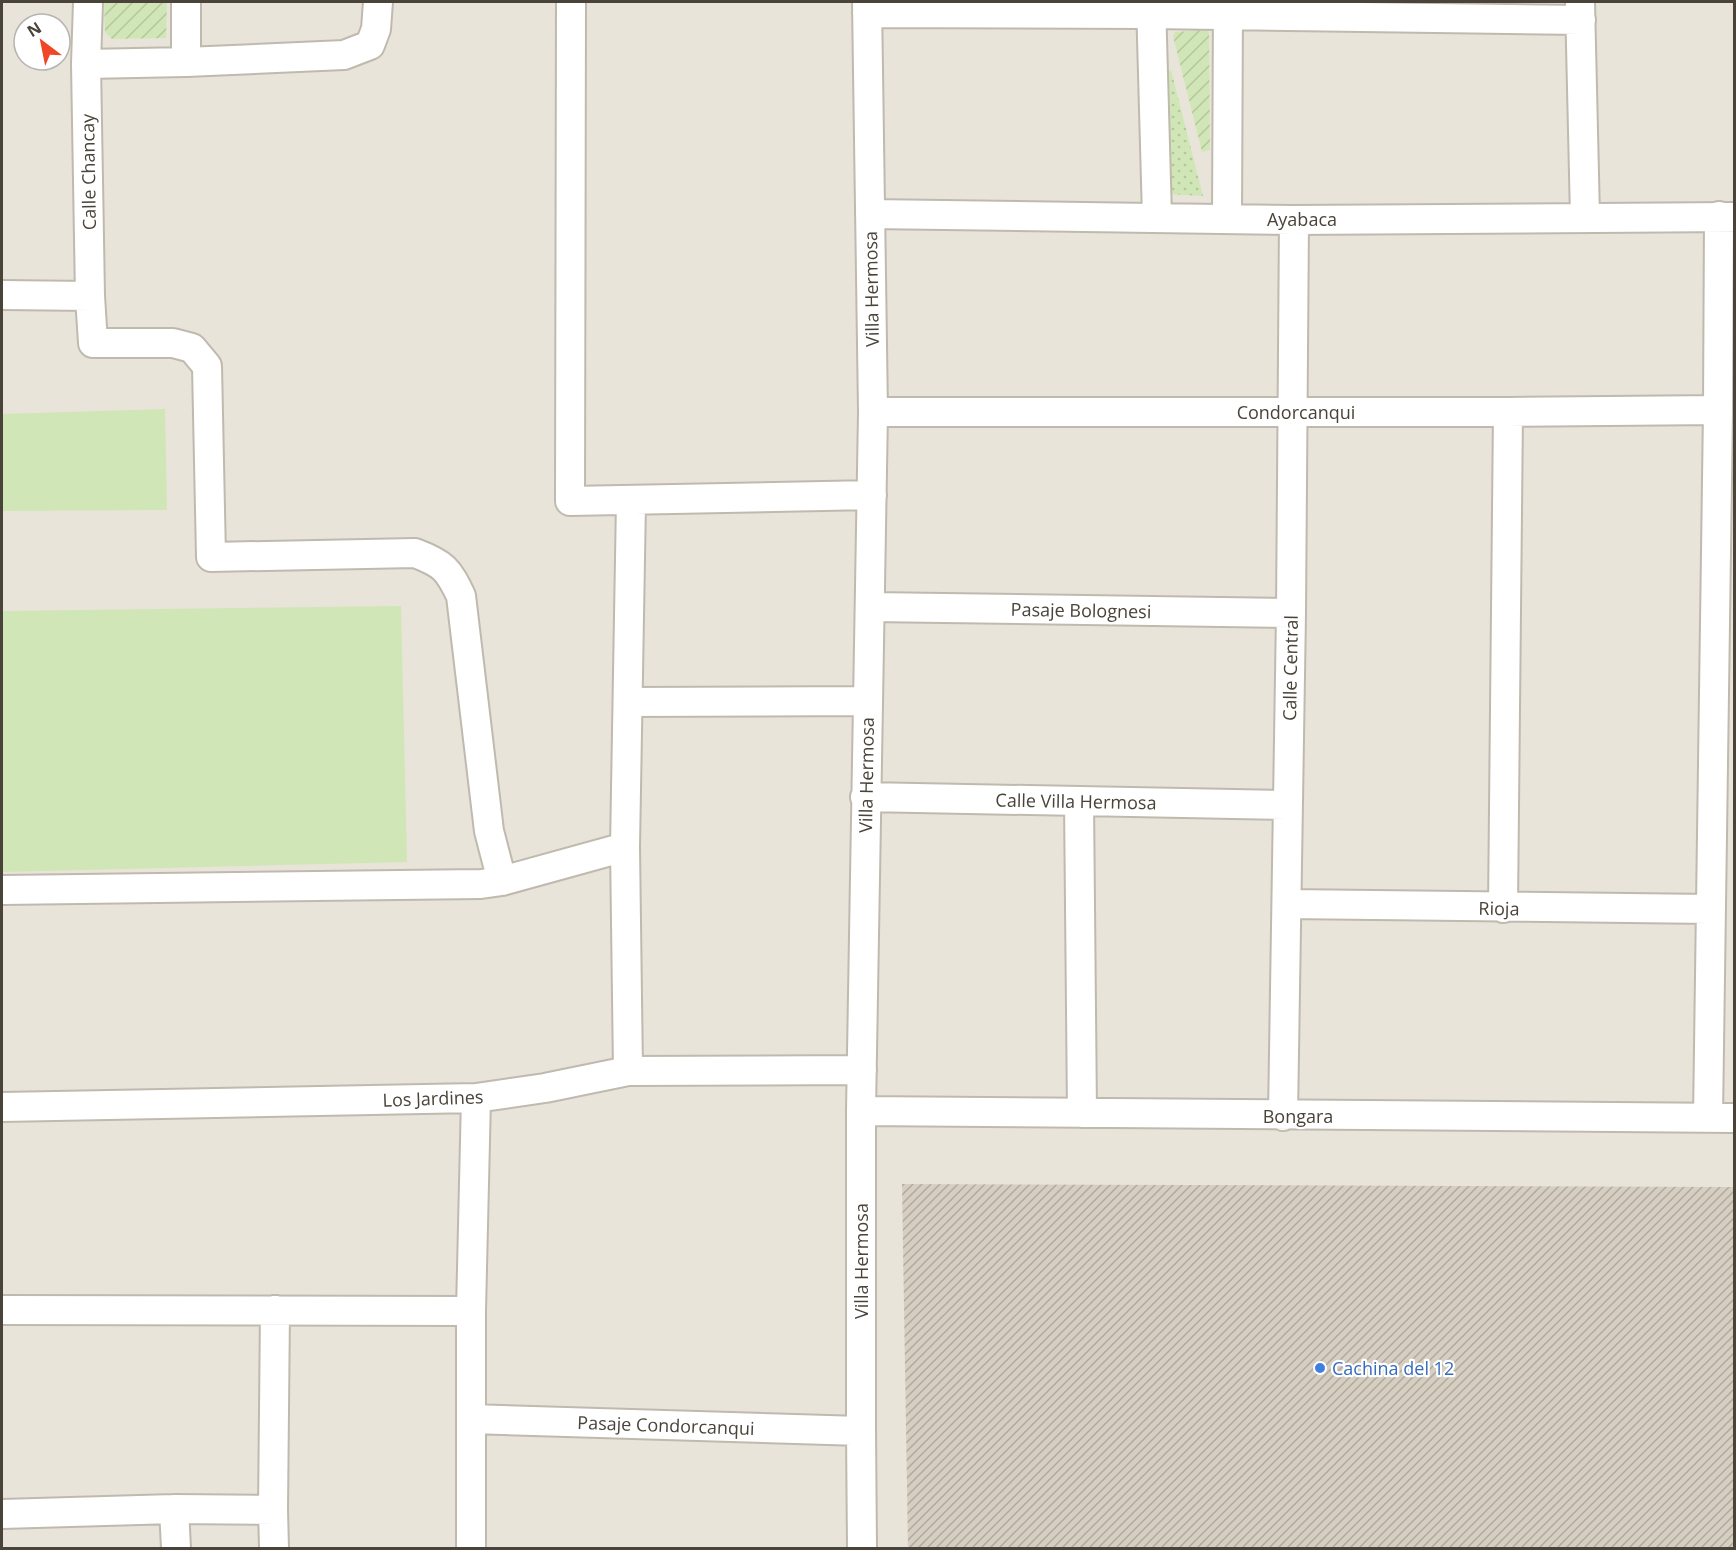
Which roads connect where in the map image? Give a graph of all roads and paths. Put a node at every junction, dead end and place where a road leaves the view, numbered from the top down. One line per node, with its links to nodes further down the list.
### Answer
1 (88, 2): 10 (street, Calle Chancay)
2 (186, 2): 9 (street)
3 (378, 2): 9 (street)
4 (571, 2): 24 (street)
5 (867, 7): 6 (street); 11 (street, Villa Hermosa)
6 (1151, 8): 7 (street); 13 (street)
7 (1228, 8): 8 (street); 15 (street)
8 (1581, 11): 14 (street)
9 (186, 62): 10 (street)
10 (86, 64): 18 (street, Calle Chancay)
11 (870, 214): 13 (street, Ayabaca); 20 (street, Villa Hermosa)
12 (1727, 216): 14 (street, Ayabaca); 19 (street)
13 (1157, 217): 15 (street, Ayabaca)
14 (1585, 217): 16 (street, Ayabaca)
15 (1227, 218): 16 (street, Ayabaca)
16 (1293, 220): 21 (street, Calle Central)
17 (2, 295): 18 (street)
18 (90, 296): 33 (street, Calle Chancay)
19 (1718, 410): 22 (street, Condorcanqui); 37 (street)
20 (873, 412): 21 (street, Condorcanqui); 23 (street, Villa Hermosa)
21 (1293, 412): 22 (street, Condorcanqui); 26 (street, Calle Central)
22 (1508, 412): 36 (street)
23 (872, 495): 24 (street); 25 (street, Villa Hermosa)
24 (632, 501): 28 (street)
25 (870, 607): 26 (street, Pasaje Bolognesi); 27 (street, Villa Hermosa)
26 (1291, 613): 31 (street, Calle Central)
27 (867, 701): 28 (street); 29 (street, Villa Hermosa)
28 (628, 702): 32 (street)
29 (866, 797): 30 (street, Calle Villa Hermosa); 38 (street, Villa Hermosa)
30 (1079, 801): 31 (street, Calle Villa Hermosa); 43 (street)
31 (1287, 805): 35 (street, Calle Central)
32 (625, 847): 33 (street); 39 (street)
33 (502, 881): 34 (street)
34 (2, 890)
35 (1287, 904): 36 (street, Rioja); 44 (street, Calle Central)
36 (1503, 908): 37 (street, Rioja)
37 (1711, 909): 45 (street)
38 (862, 1070): 39 (street, Los Jardines); 42 (street, Villa Hermosa)
39 (628, 1071): 40 (street, Los Jardines)
40 (476, 1098): 41 (street, Los Jardines); 48 (street)
41 (2, 1107)
42 (861, 1112): 43 (street, Bongara); 50 (street, Villa Hermosa)
43 (1082, 1113): 44 (street, Bongara)
44 (1283, 1116): 45 (street, Bongara)
45 (1721, 1118)
46 (2, 1310): 47 (street)
47 (275, 1310): 48 (street); 52 (street)
48 (471, 1311): 49 (street)
49 (471, 1419): 50 (street, Pasaje Condorcanqui); 56 (street)
50 (861, 1431): 57 (street, Villa Hermosa)
51 (174, 1509): 52 (street); 53 (street); 54 (street)
52 (273, 1510): 55 (street)
53 (2, 1514)
54 (176, 1548)
55 (274, 1548)
56 (471, 1548)
57 (862, 1548)

